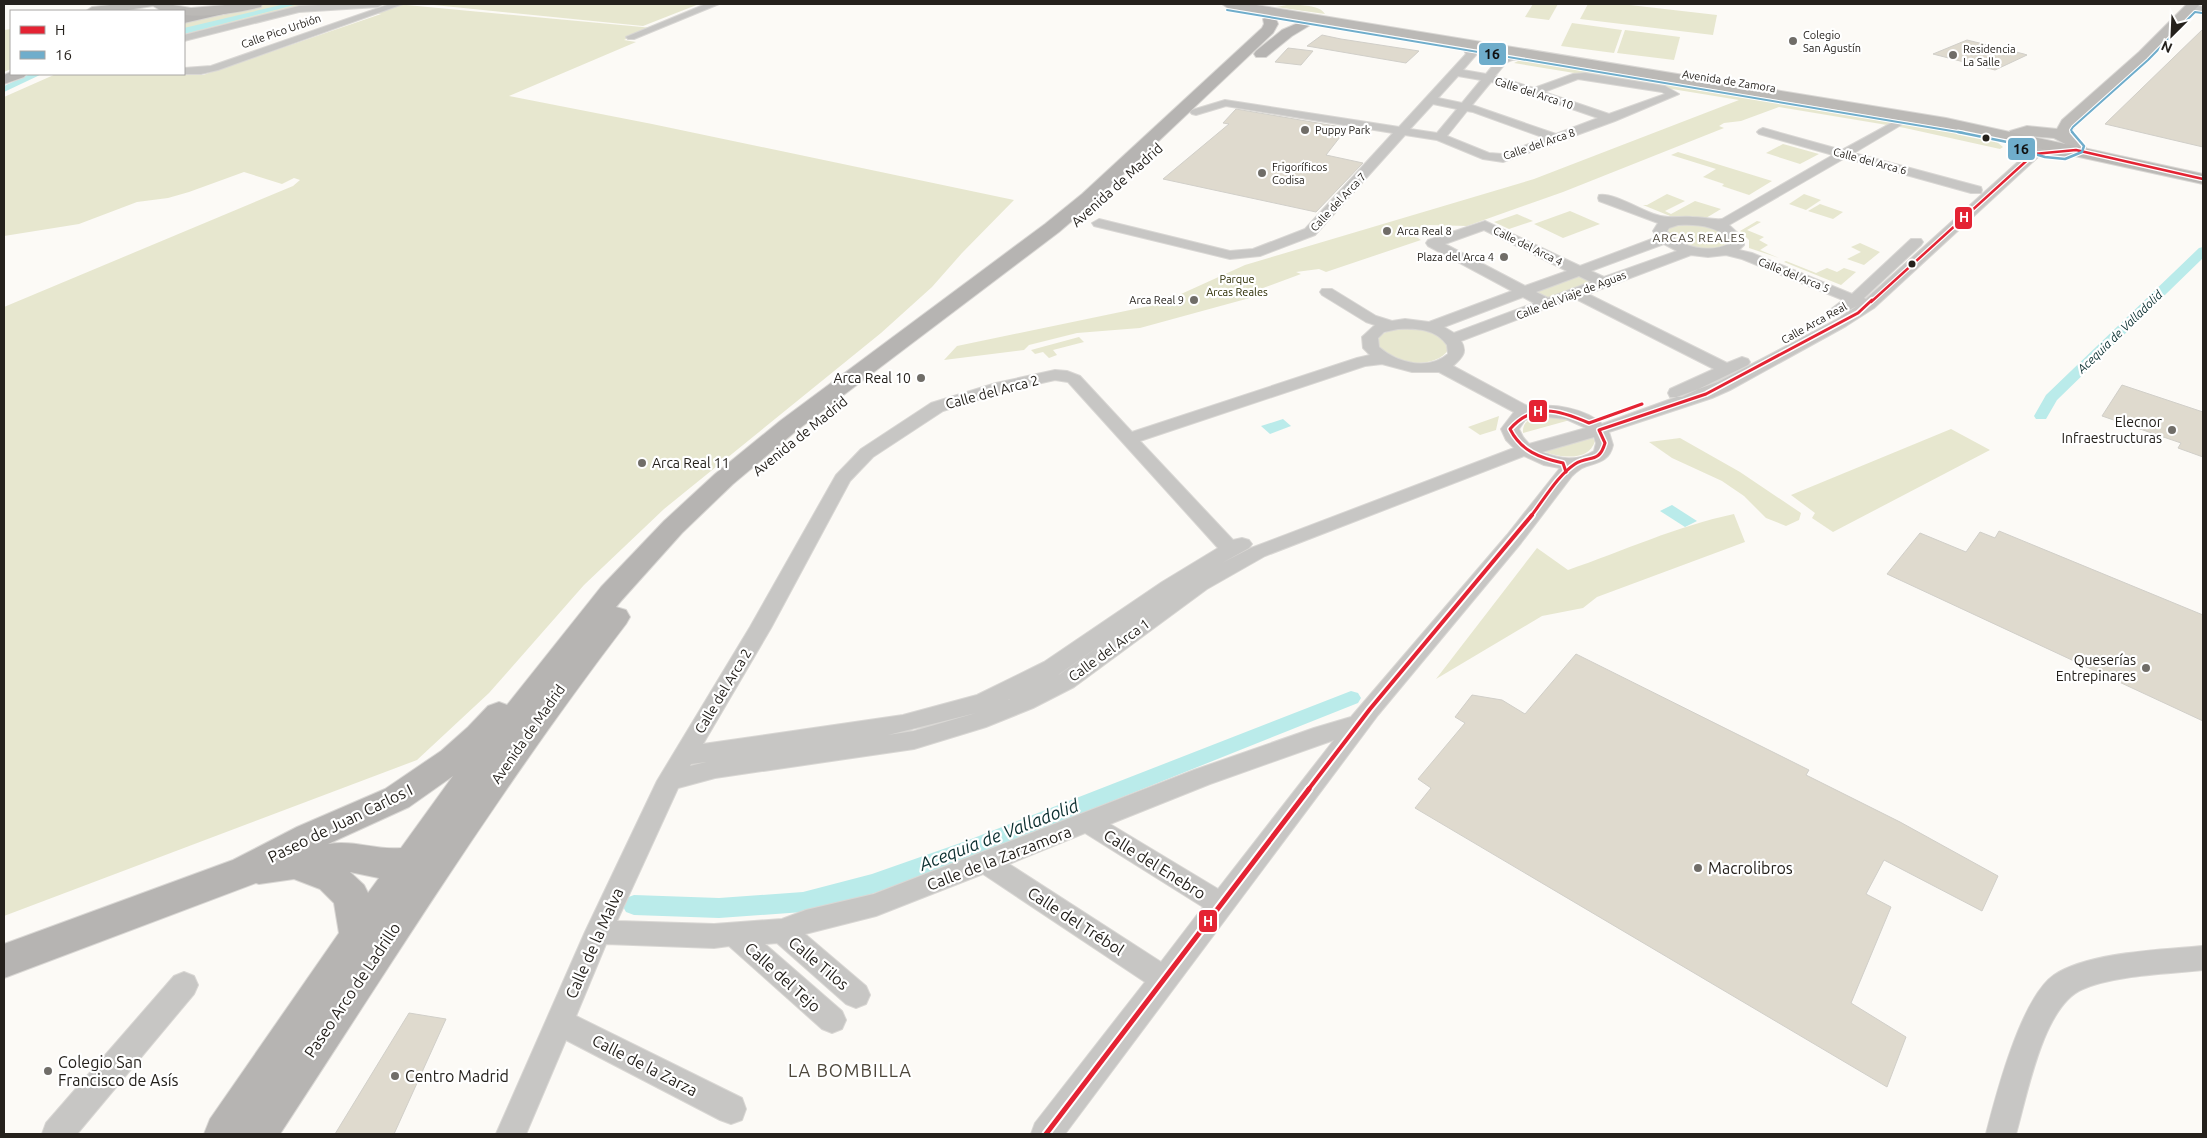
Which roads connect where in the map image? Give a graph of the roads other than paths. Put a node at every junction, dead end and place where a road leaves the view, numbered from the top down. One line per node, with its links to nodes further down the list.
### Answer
1 (139, 4): 12 (highway)
2 (256, 4): 13 (highway)
3 (385, 4): 22 (street)
4 (398, 4): 23 (street, Calle Pico Urbión)
5 (714, 4): 21 (street)
6 (1215, 4): 16 (highway)
7 (1228, 4): 16 (highway, Avenida de Zamora)
8 (1252, 4): 16 (highway, Avenida de Zamora)
9 (1317, 6): 17 (highway)
10 (2197, 6): 39 (street)
11 (165, 7): 12 (highway); 13 (highway); 15 (highway)
12 (122, 9): 14 (highway)
13 (227, 9): 18 (main road)
14 (107, 10)
15 (142, 10)
16 (1270, 11): 17 (highway, Avenida de Zamora); 19 (highway); 70 (main road, Avenida de Madrid)
17 (1330, 17): 19 (highway); 20 (highway, Avenida de Zamora); 38 (highway, Avenida de Zamora)
18 (185, 19)
19 (1305, 24): 30 (main road, Avenida de Madrid)
20 (1417, 36): 24 (street, Calle del Arca 7); 25 (highway, Avenida de Zamora)
21 (631, 37)
22 (185, 38)
23 (185, 71)
24 (1456, 72): 27 (street, Calle del Arca 10); 31 (street, Calle del Arca 7)
25 (1649, 74): 27 (street); 38 (highway, Avenida de Zamora)
26 (16, 75): 28 (main road)
27 (1489, 78): 29 (street, Calle del Arca 10); 32 (street)
28 (4, 80)
29 (1534, 92): 33 (street, Calle del Arca 10); 33 (street, Calle del Arca 8)
30 (1221, 97): 35 (street, Calle del Arca 8); 77 (main road, Avenida de Madrid)
31 (1430, 100): 32 (street); 35 (street, Calle del Arca 7)
32 (1465, 107): 37 (street); 40 (street)
33 (1611, 119): 40 (street, Calle del Arca 8)
34 (1897, 123): 42 (street)
35 (1403, 130): 37 (street, Calle del Arca 8); 47 (street, Calle del Arca 7)
36 (1763, 132): 42 (street, Calle del Arca 6)
37 (1440, 137): 40 (street, Calle del Arca 8)
38 (2020, 138): 39 (highway, Avenida de Zamora); 39 (street); 41 (street); 45 (street, Calle Arca Real)
39 (2073, 139): 41 (street); 43 (highway, Avenida de Zamora); 44 (highway, Avenida de Zamora)
40 (1545, 144)
41 (2044, 150): 57 (street, Calle Arca Real)
42 (1843, 154): 45 (street, Calle del Arca 6); 48 (street)
43 (2203, 174)
44 (2203, 179)
45 (1976, 190): 57 (street, Calle Arca Real)
46 (1604, 198): 49 (street)
47 (1099, 224)
48 (1722, 225): 49 (street); 51 (street)
49 (1662, 226): 50 (street); 52 (street, Calle del Viaje de Aguas)
50 (1691, 250): 51 (street, Calle del Arca 5); 53 (street, Calle del Viaje de Aguas)
51 (1731, 250): 57 (street, Calle del Arca 5)
52 (1578, 270): 53 (street, Calle del Arca 4); 54 (street, Calle del Viaje de Aguas); 54 (street, Calle del Arca 4)
53 (1604, 283): 56 (street, Calle del Viaje de Aguas)
54 (1523, 291): 58 (street, Calle del Arca 4); 60 (street, Calle del Viaje de Aguas)
55 (1327, 292): 59 (street)
56 (1576, 293): 58 (street, Calle del Viaje de Aguas); 64 (street)
57 (1862, 303): 64 (street, Calle Arca Real); 66 (street, Calle Arca Real)
58 (1548, 304): 61 (street, Calle del Viaje de Aguas)
59 (1380, 324): 60 (street); 62 (street)
60 (1429, 327): 61 (street)
61 (1452, 340): 63 (street)
62 (1373, 358): 63 (street); 67 (street)
63 (1448, 367): 65 (street)
64 (1726, 370): 66 (street, Calle Arca Real)
65 (1519, 411): 66 (street); 68 (street)
66 (1594, 427): 68 (street, Calle Arca Real); 69 (street)
67 (1130, 439): 71 (street, Calle del Arca 2); 74 (street, Calle del Arca 2)
68 (1521, 447): 69 (street); 71 (street, Calle del Arca 1); 75 (street, Calle del Arca 1)
69 (1569, 466): 72 (street)
70 (673, 527): 73 (main road, Avenida de Madrid); 78 (main road, Avenida de Madrid)
71 (1230, 548): 74 (street, Calle del Arca 1)
72 (1358, 724): 76 (street, Calle de la Zarzamora); 82 (street)
73 (479, 736): 81 (main road, Paseo de Juan Carlos I)
74 (684, 756): 75 (street, Calle de la Malva)
75 (668, 781): 84 (street, Calle de la Malva)
76 (1089, 823): 79 (street, Calle de la Zarzamora); 82 (street, Calle del Enebro)
77 (450, 846): 78 (main road, Paseo de Juan Carlos I); 97 (main road, Paseo Arco de Ladrillo)
78 (410, 862): 80 (main road, Paseo de Juan Carlos I); 86 (main road, Paseo Arco de Ladrillo)
79 (987, 863): 83 (street, Calle de la Zarzamora); 89 (street, Calle del Trébol)
80 (298, 865): 81 (main road, Paseo de Juan Carlos I); 86 (main road, Paseo de Juan Carlos I)
81 (246, 871): 88 (main road, Paseo de Juan Carlos I)
82 (1220, 904): 89 (street)
83 (782, 931): 85 (street, Calle de la Zarzamora); 91 (street, Calle Tilos)
84 (598, 932): 85 (street, Calle de la Zarzamora); 93 (street, Calle de la Malva)
85 (734, 933): 92 (street, Calle del Tejo)
86 (358, 936): 96 (main road, Paseo Arco de Ladrillo)
87 (2203, 958): 100 (street)
88 (4, 961)
89 (1164, 979): 99 (street)
90 (184, 985): 95 (street)
91 (856, 995)
92 (832, 1020)
93 (559, 1022): 94 (street, Calle de la Zarza); 98 (street, Calle de la Malva)
94 (731, 1109)
95 (58, 1134)
96 (224, 1134)
97 (255, 1134)
98 (511, 1134)
99 (1046, 1134)
100 (2001, 1134)

